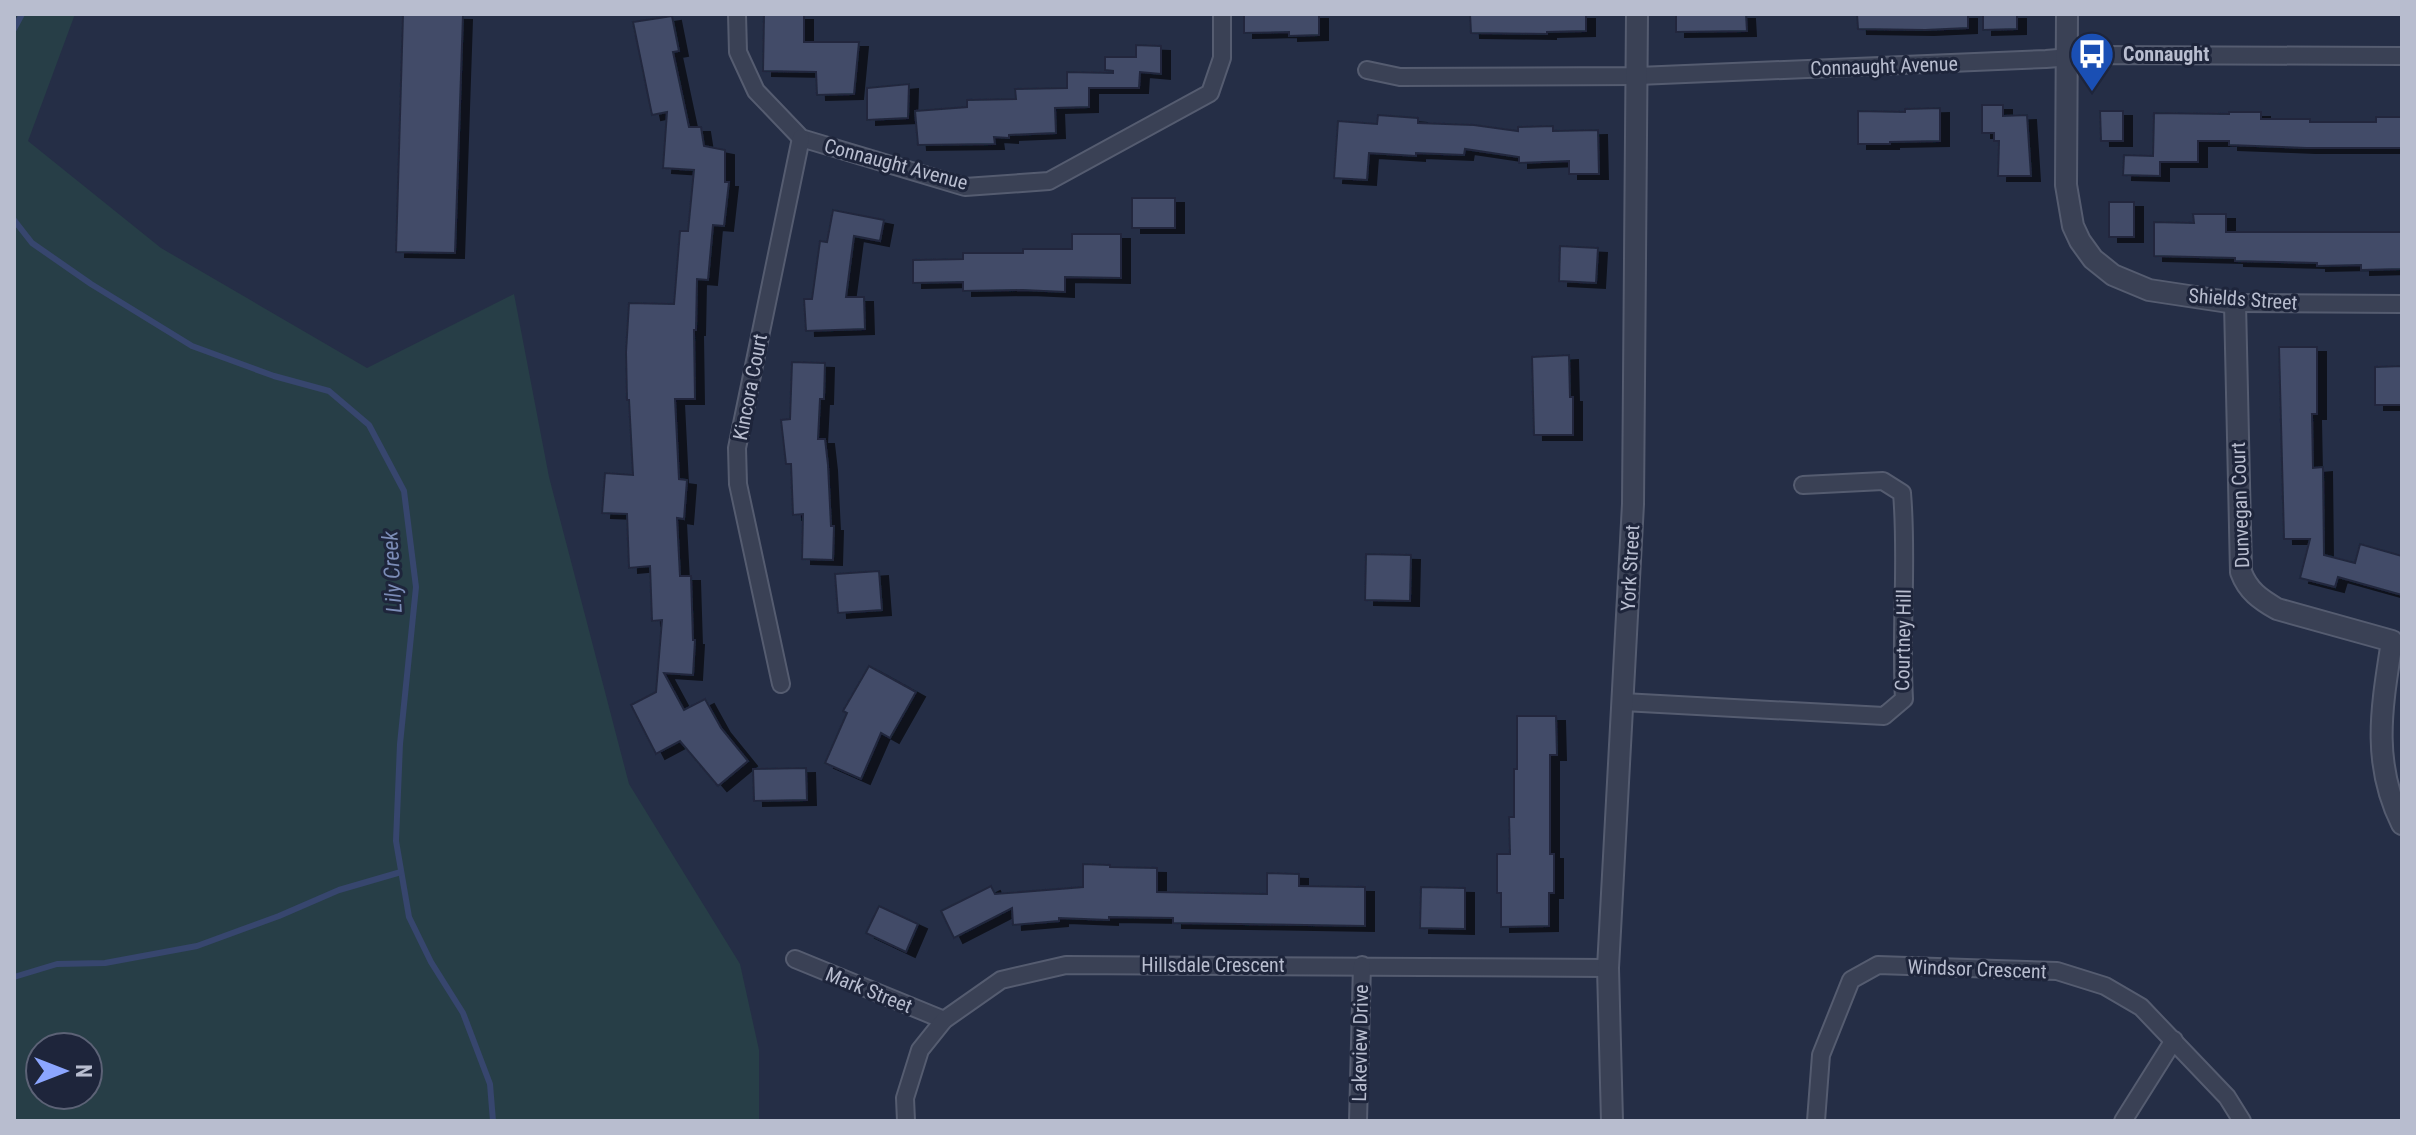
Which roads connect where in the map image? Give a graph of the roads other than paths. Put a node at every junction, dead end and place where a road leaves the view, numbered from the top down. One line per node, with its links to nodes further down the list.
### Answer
1 (737, 14): 9 (street, Connaught Avenue)
2 (1222, 14): 9 (street, Connaught Avenue)
3 (1637, 14): 8 (street, York Street)
4 (2067, 14): 5 (street)
5 (2067, 56): 6 (street, Connaught Avenue); 8 (street, Connaught Avenue); 10 (street, Shields Street)
6 (2402, 56)
7 (1367, 70): 8 (street, Connaught Avenue)
8 (1638, 76): 15 (street, York Street)
9 (801, 138): 14 (street, Kincora Court)
10 (2235, 303): 11 (street, Shields Street); 13 (street, Dunvegan Court)
11 (2402, 304)
12 (1803, 485): 15 (street, Courtney Hill)
13 (2397, 643): 16 (street)
14 (781, 684)
15 (1623, 702): 19 (street, York Street)
16 (2402, 824)
17 (795, 959): 20 (street, Mark Street)
18 (1362, 965): 19 (street, Hillsdale Crescent); 20 (street, Hillsdale Crescent); 23 (street, Lakeview Drive)
19 (1608, 968): 24 (street, York Street)
20 (944, 1020): 22 (street, Hillsdale Crescent)
21 (2174, 1040): 25 (street, Windsor Crescent); 26 (street); 27 (street, Windsor Crescent)
22 (906, 1121)
23 (1358, 1121)
24 (1612, 1121)
25 (1816, 1121)
26 (2123, 1121)
27 (2242, 1121)

